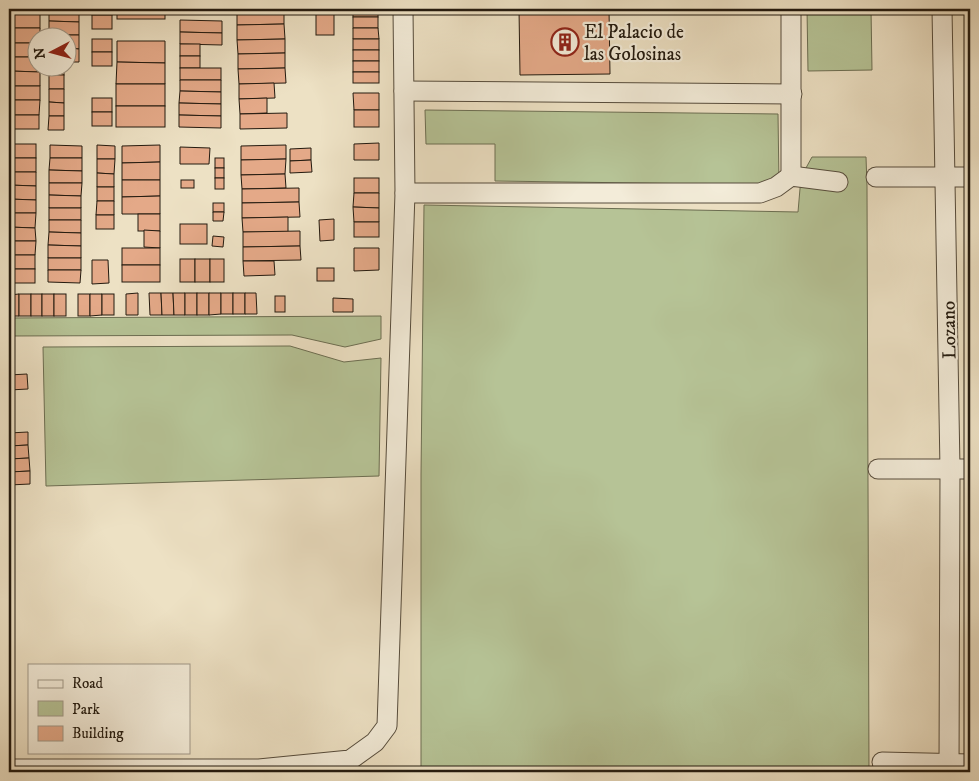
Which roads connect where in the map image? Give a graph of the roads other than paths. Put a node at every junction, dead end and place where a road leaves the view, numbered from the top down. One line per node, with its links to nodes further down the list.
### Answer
1 (403, 9): 4 (street)
2 (792, 9): 5 (street)
3 (942, 9): 9 (street, Lozano)
4 (404, 91): 5 (street); 11 (street)
5 (792, 94): 6 (street)
6 (791, 176): 10 (street); 11 (street)
7 (876, 177): 9 (street)
8 (970, 177): 9 (street)
9 (945, 178): 13 (street, Lozano)
10 (838, 182)
11 (405, 193): 20 (street)
12 (878, 469): 13 (street)
13 (950, 469): 14 (street); 17 (street, Lozano)
14 (970, 469)
15 (882, 762): 17 (street)
16 (970, 764): 17 (street)
17 (949, 768)
18 (9, 769): 19 (street)
19 (112, 770): 20 (street)
20 (276, 770)

